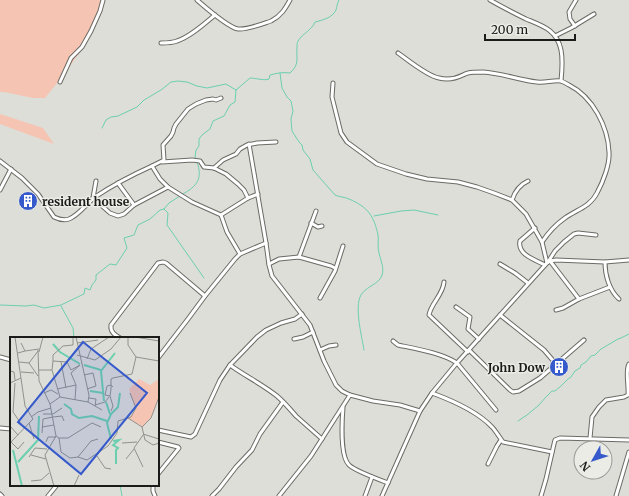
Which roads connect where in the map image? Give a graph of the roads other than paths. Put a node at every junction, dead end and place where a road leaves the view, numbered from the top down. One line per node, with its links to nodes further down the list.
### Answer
1 (103, 0): 13 (street)
2 (197, 0): 7 (street)
3 (290, 0): 7 (street)
4 (490, 0): 9 (street)
5 (576, 0): 8 (street)
6 (594, 14): 8 (street)
7 (215, 15): 10 (street)
8 (575, 26): 9 (street)
9 (555, 36): 12 (street)
10 (161, 43)
11 (398, 53): 12 (street)
12 (562, 81): 39 (street)
13 (60, 82)
14 (333, 83): 31 (street)
15 (221, 98): 19 (street)
16 (276, 142): 17 (street)
17 (249, 144): 21 (street); 28 (street)
18 (0, 161): 22 (street)
19 (160, 162): 20 (street); 21 (street)
20 (152, 166): 25 (street); 26 (street)
21 (214, 168): 30 (street)
22 (11, 169): 27 (street); 29 (street)
23 (96, 181): 29 (street)
24 (528, 181): 31 (street)
25 (118, 183): 29 (street); 32 (street)
26 (168, 187): 32 (street); 34 (street)
27 (0, 190)
28 (258, 194): 30 (street); 40 (street)
29 (94, 198): 32 (street)
30 (248, 198): 34 (street)
31 (512, 200): 37 (street)
32 (134, 205)
33 (316, 210): 35 (street)
34 (221, 215): 42 (street)
35 (311, 223): 36 (street); 43 (street)
36 (322, 226)
37 (535, 228): 39 (street); 46 (street)
38 (596, 235): 46 (street)
39 (542, 242): 46 (street)
40 (266, 243): 42 (street); 47 (street)
41 (343, 246): 49 (street)
42 (240, 254): 53 (street)
43 (299, 256): 47 (street); 49 (street)
44 (629, 260): 45 (street)
45 (605, 262): 46 (street); 52 (street)
46 (548, 263): 51 (street); 55 (street)
47 (269, 264): 59 (street)
48 (500, 264): 51 (street)
49 (335, 268): 54 (street)
50 (444, 282): 69 (street)
51 (528, 284): 60 (street)
52 (610, 287): 55 (street); 56 (street)
53 (205, 296): 62 (street); 71 (street)
54 (320, 298)
55 (579, 299): 58 (street)
56 (619, 299)
57 (456, 307): 64 (street)
58 (556, 310)
59 (302, 314): 61 (street); 76 (street)
60 (500, 315): 64 (street); 74 (street)
61 (313, 332): 63 (street); 68 (street)
62 (119, 337)
63 (294, 339)
64 (479, 339): 69 (street)
65 (584, 340): 74 (street)
66 (393, 341): 73 (street)
67 (336, 345): 68 (street)
68 (320, 350): 78 (street)
69 (468, 351): 73 (street); 74 (street)
70 (0, 357): 72 (street)
71 (159, 357)
72 (10, 360)
73 (457, 363): 77 (street); 81 (street)
74 (556, 364)
75 (629, 364): 86 (street)
76 (230, 365): 79 (street); 85 (street)
77 (432, 393): 82 (street); 88 (street)
78 (350, 395): 80 (street); 82 (street)
79 (283, 402): 87 (street); 103 (street)
80 (343, 406): 87 (street); 95 (street)
81 (496, 410)
82 (420, 411): 96 (street)
83 (0, 428): 84 (street)
84 (10, 429)
85 (159, 430)
86 (590, 438): 89 (street); 91 (street)
87 (322, 439): 104 (street)
88 (501, 440): 91 (street); 93 (street)
89 (629, 440)
90 (159, 442): 94 (street)
91 (552, 452): 107 (street)
92 (629, 452): 108 (street)
93 (488, 464)
94 (159, 473)
95 (372, 477): 96 (street); 105 (street)
96 (388, 484): 106 (street)
97 (56, 486): 101 (street)
98 (153, 486): 102 (street)
99 (0, 494): 100 (street)
100 (2, 496)
101 (48, 496)
102 (155, 496)
103 (212, 496)
104 (279, 496)
105 (365, 496)
106 (382, 496)
107 (541, 496)
108 (616, 496)

